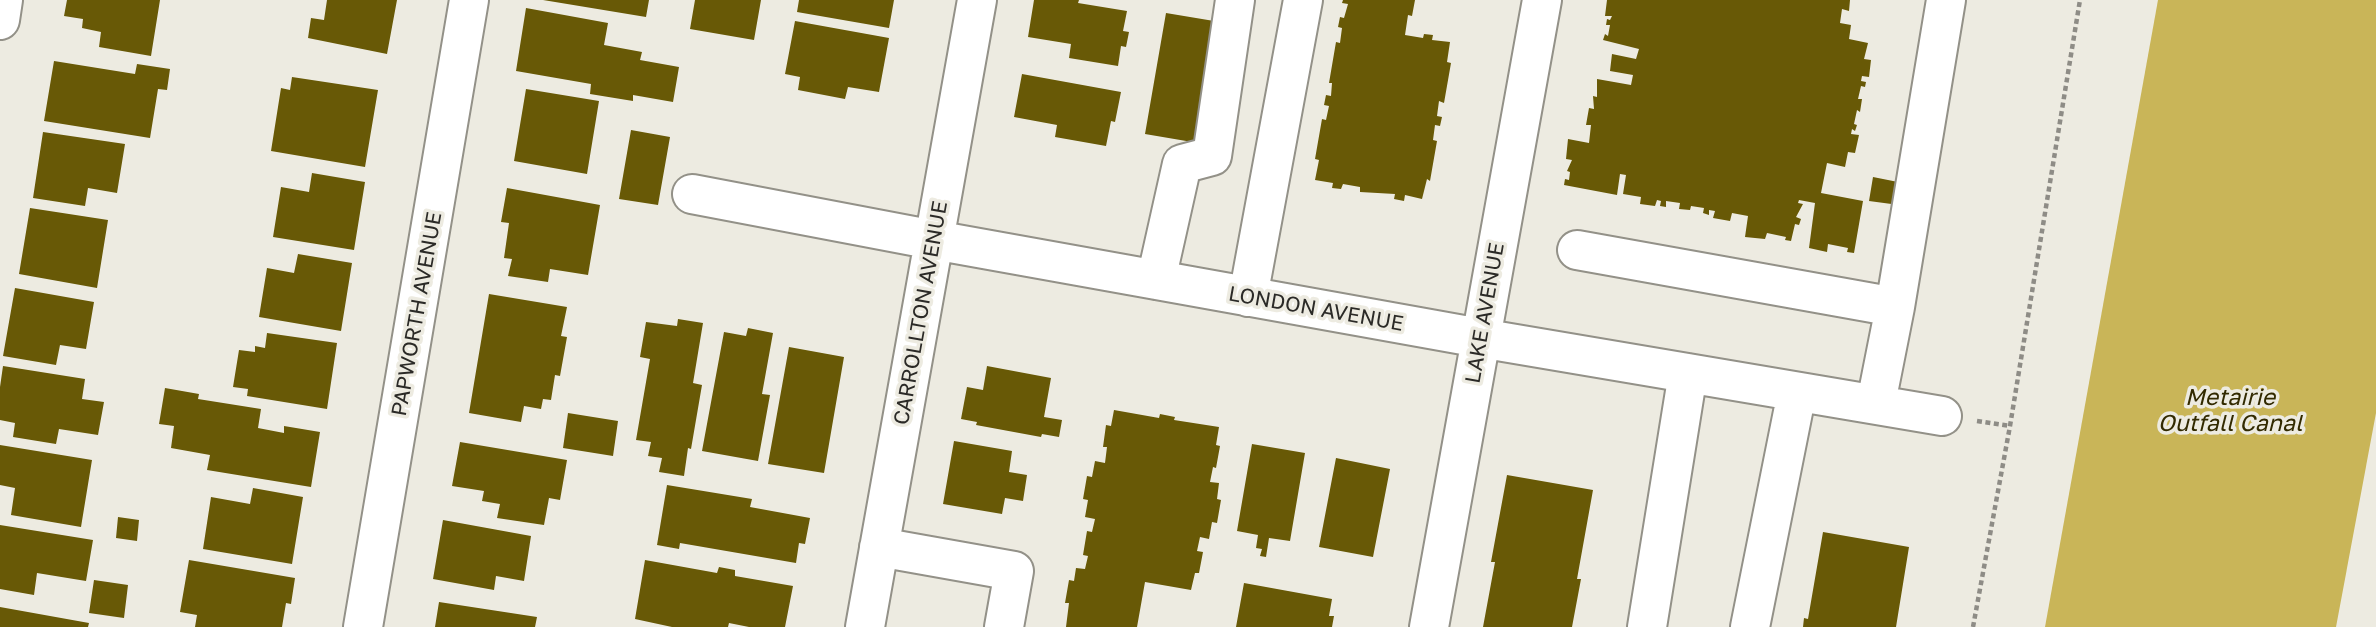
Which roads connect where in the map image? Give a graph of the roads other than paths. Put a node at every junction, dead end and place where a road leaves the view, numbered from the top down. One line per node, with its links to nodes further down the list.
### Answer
1 (4, 0): 8 (street)
2 (469, 0): 21 (street, PAPWORTH AVENUE)
3 (978, 0): 10 (street, CARROLLTON AVENUE)
4 (1235, 0): 12 (street)
5 (1303, 0): 13 (street)
6 (1542, 0): 15 (street, LAKE AVENUE)
7 (1946, 0): 14 (street)
8 (0, 20)
9 (692, 194): 10 (street, LONDON AVENUE)
10 (934, 240): 12 (street, LONDON AVENUE); 20 (street, CARROLLTON AVENUE)
11 (1577, 250): 14 (street)
12 (1156, 280): 13 (street, LONDON AVENUE)
13 (1248, 297): 15 (street, LONDON AVENUE)
14 (1895, 307): 18 (street)
15 (1480, 338): 16 (street, LONDON AVENUE); 24 (street, LAKE AVENUE)
16 (1688, 373): 17 (street, LONDON AVENUE); 25 (street)
17 (1797, 391): 18 (street, LONDON AVENUE); 26 (street)
18 (1876, 403): 19 (street, LONDON AVENUE)
19 (1942, 415)
20 (879, 547): 22 (street, CARROLLTON AVENUE); 23 (street)
21 (363, 627)
22 (864, 627)
23 (1004, 627)
24 (1429, 627)
25 (1647, 627)
26 (1750, 627)

